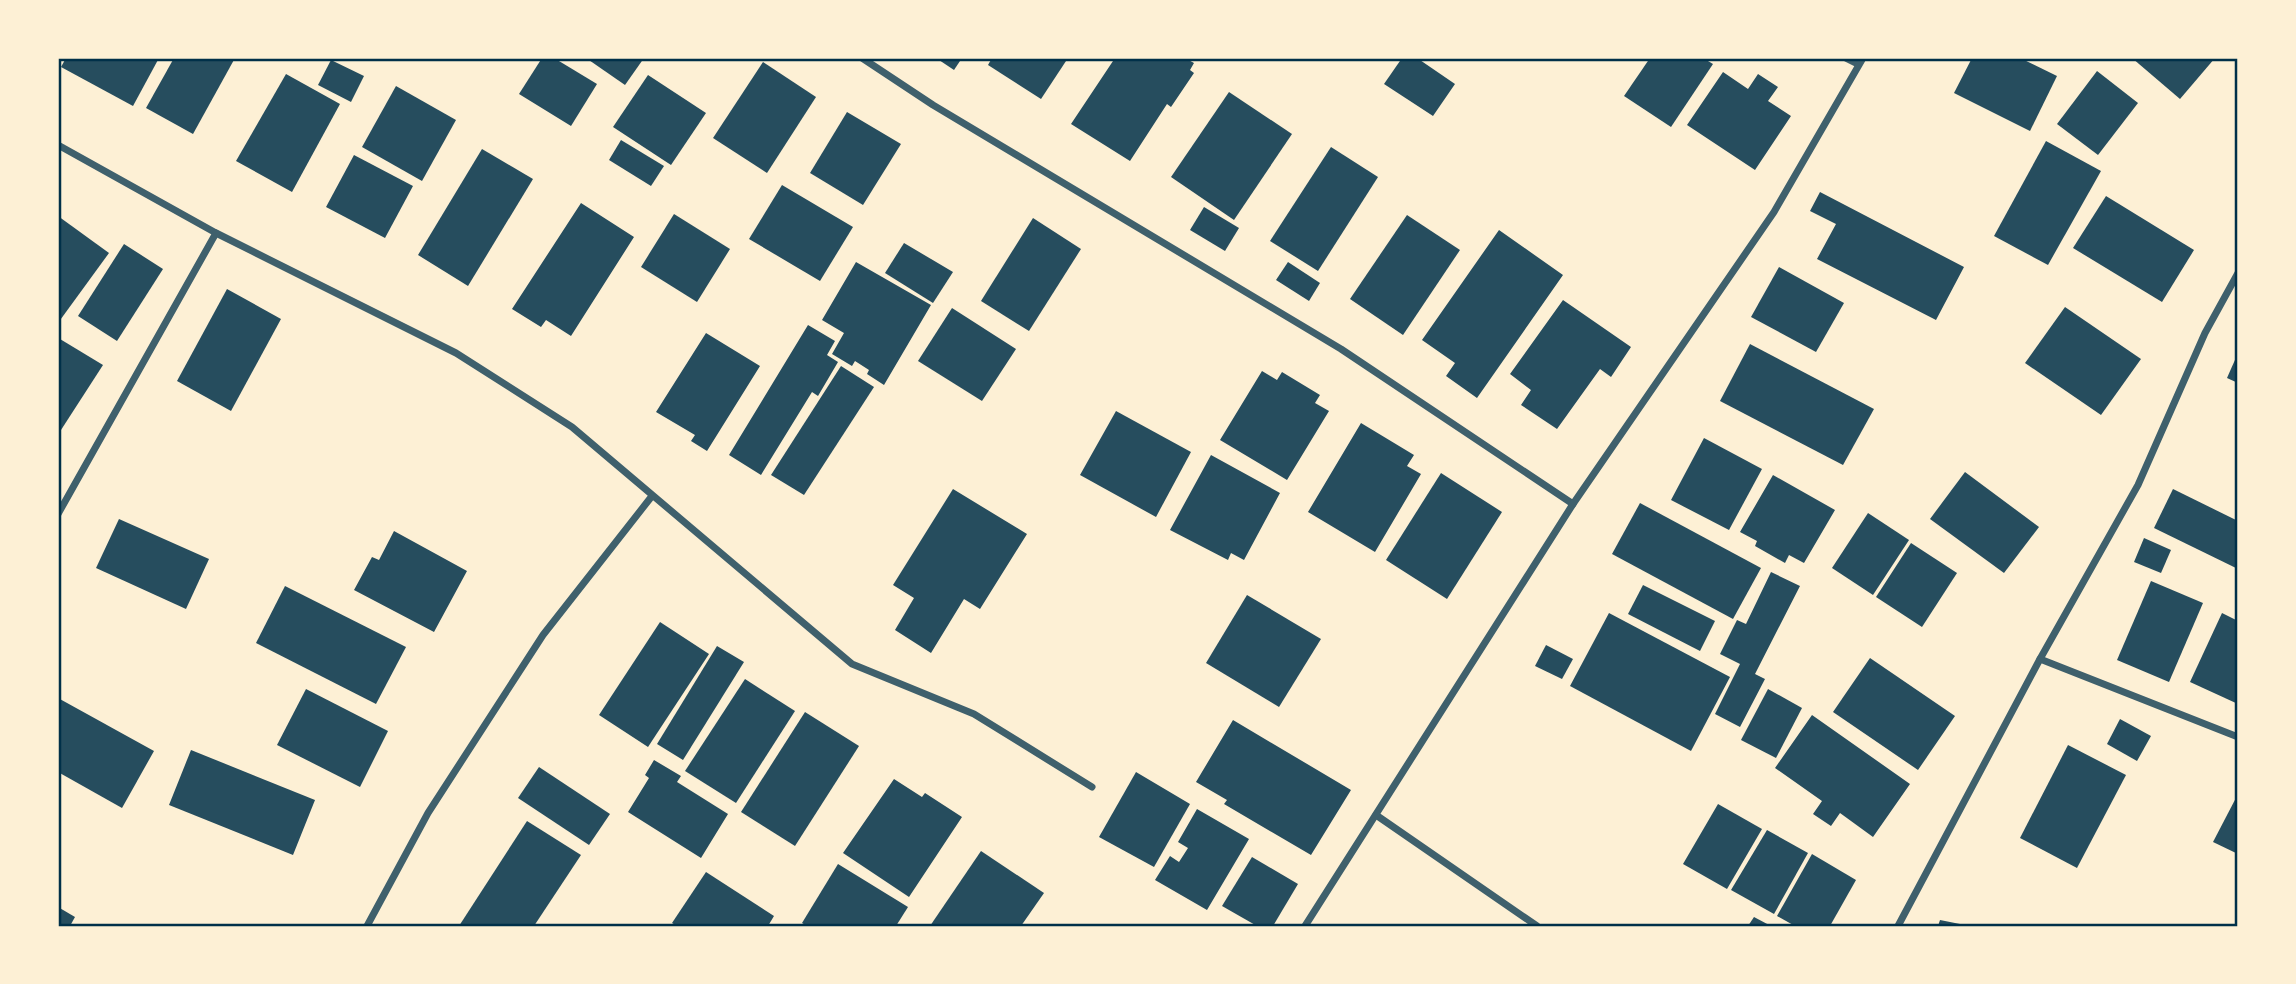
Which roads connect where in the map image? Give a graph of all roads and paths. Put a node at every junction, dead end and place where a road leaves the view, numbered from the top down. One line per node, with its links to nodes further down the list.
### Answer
1 (862, 58): 8 (street)
2 (1846, 58): 3 (street)
3 (1860, 61): 8 (street)
4 (58, 145): 5 (street)
5 (216, 233): 7 (street); 9 (street)
6 (2238, 273): 10 (street)
7 (652, 496): 12 (street); 14 (street)
8 (1573, 504): 13 (street)
9 (58, 514)
10 (2040, 659): 11 (street); 17 (street)
11 (2238, 737)
12 (1092, 787)
13 (1376, 815): 15 (street); 16 (street)
14 (367, 926)
15 (1305, 926)
16 (1537, 926)
17 (1898, 926)

